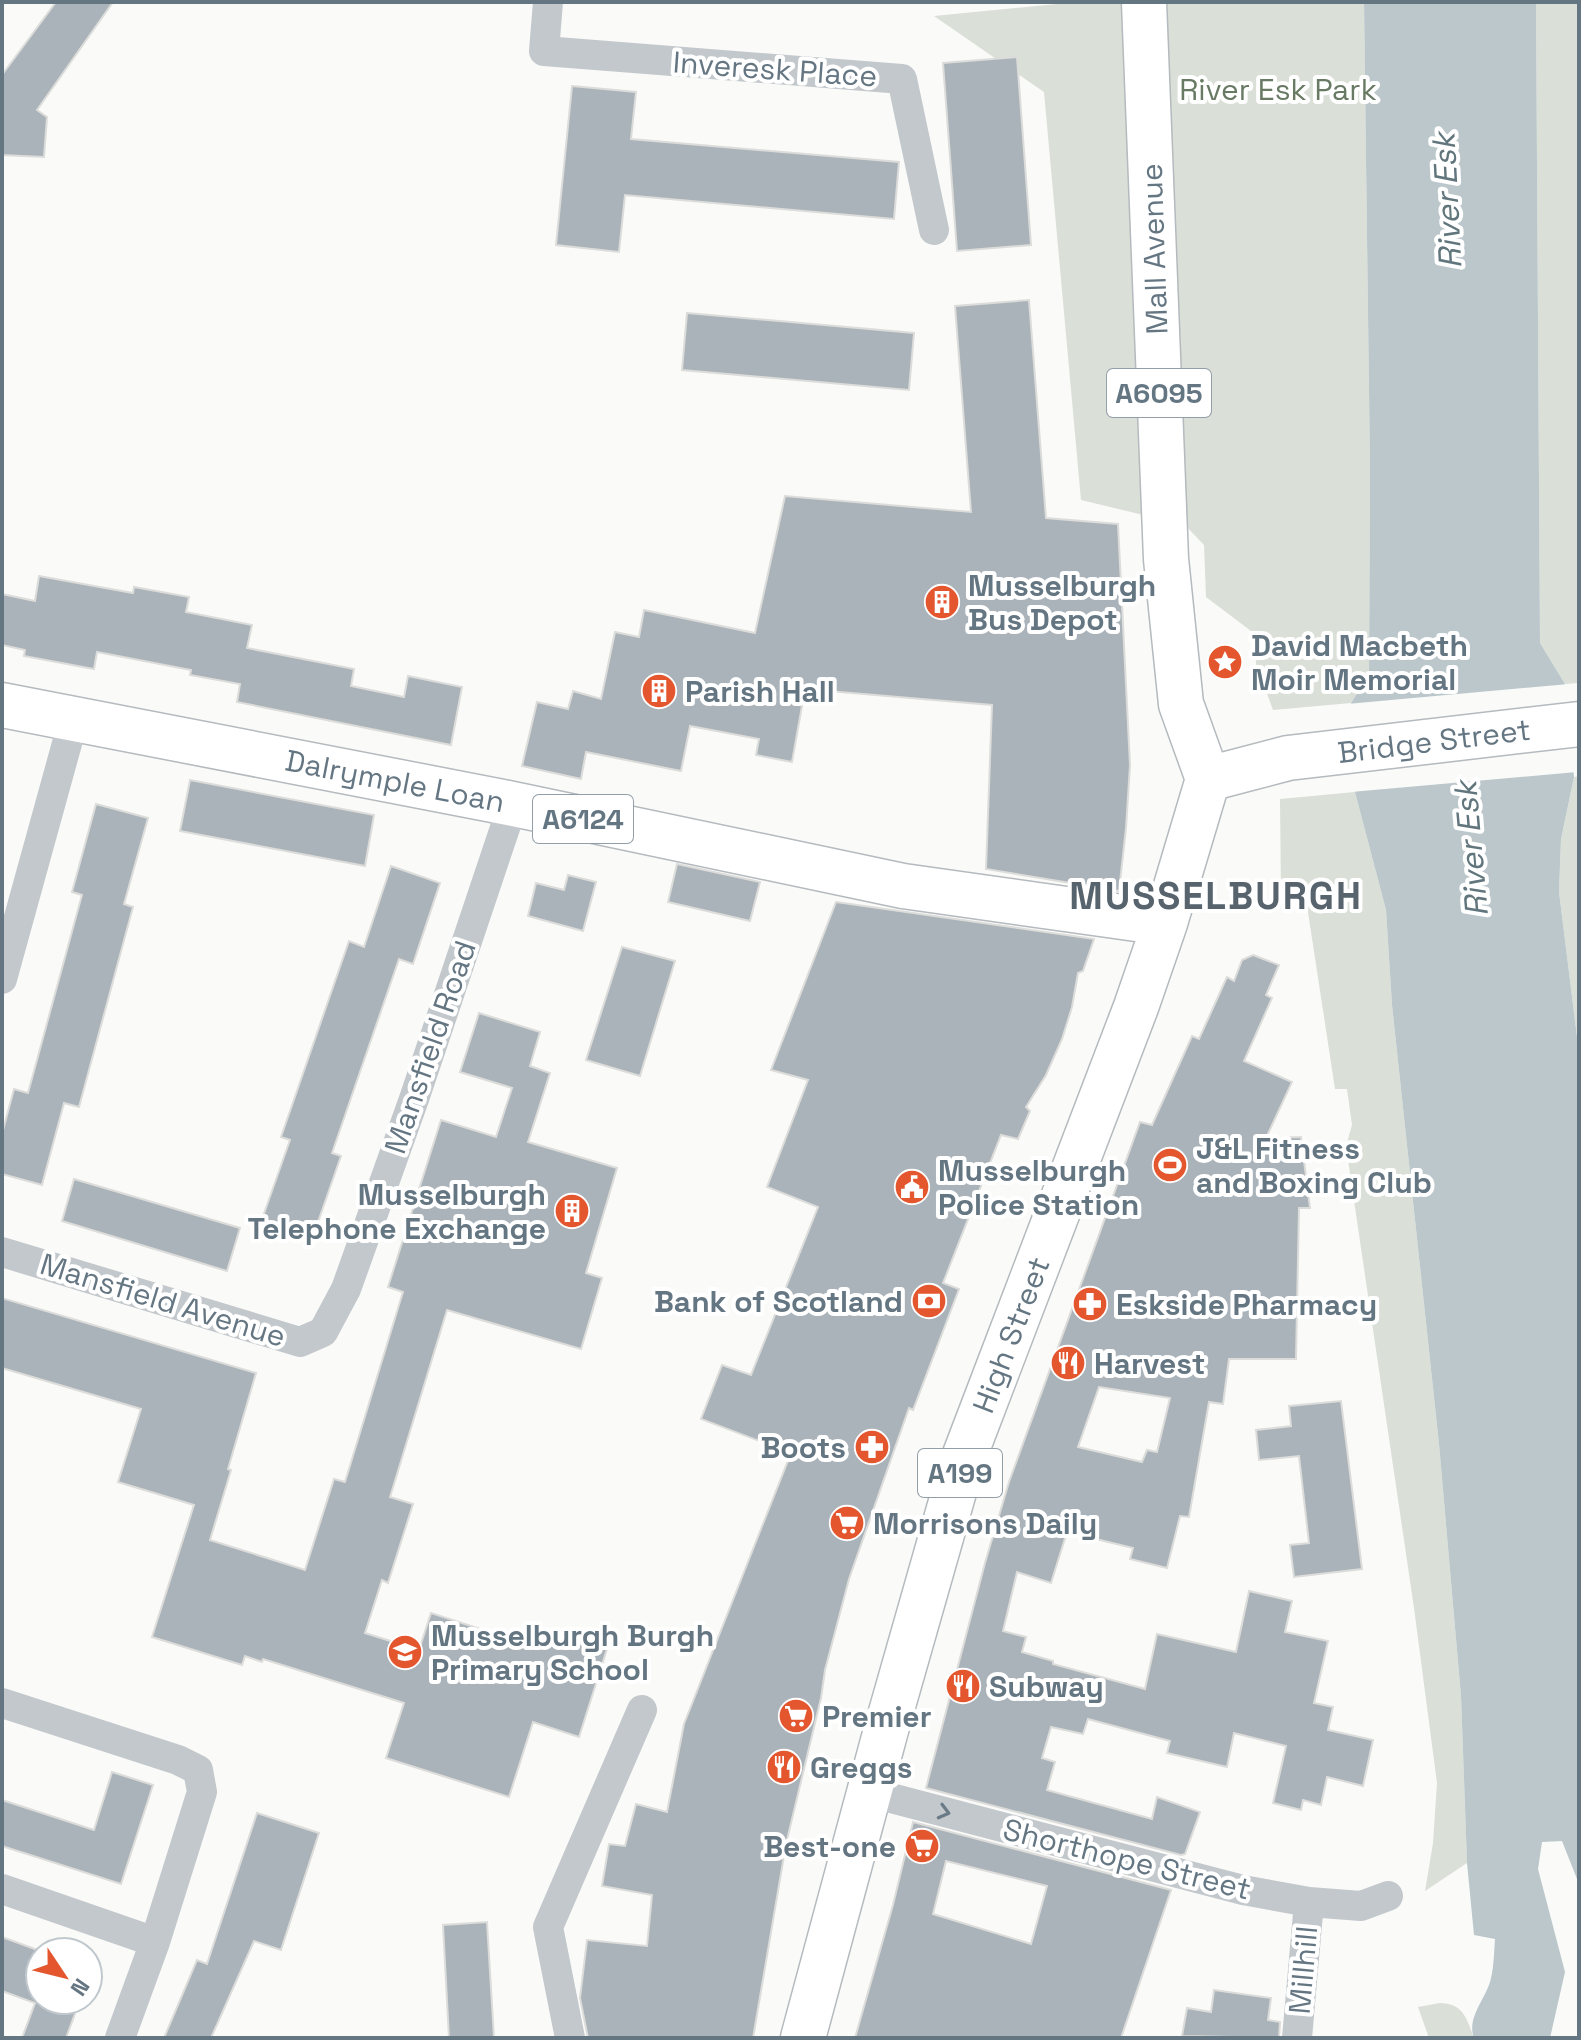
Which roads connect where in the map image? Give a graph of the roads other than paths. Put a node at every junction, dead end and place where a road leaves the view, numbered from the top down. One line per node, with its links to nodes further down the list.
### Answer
1 (548, 2): 3 (street, Inveresk Place)
2 (1144, 2): 7 (main road, Mall Avenue / A6095)
3 (934, 230)
4 (2, 705): 5 (main road, Dalrymple Loan / A6124)
5 (74, 718): 8 (main road, Dalrymple Loan / A6124); 10 (street)
6 (1579, 724): 7 (main road, Bridge Street)
7 (1208, 779): 9 (main road, High Street / A199)
8 (513, 804): 9 (main road, Dalrymple Loan / A6124); 12 (street, Mansfield Road)
9 (1165, 923): 15 (main road, High Street / A199)
10 (2, 979)
11 (2, 1252): 12 (street, Mansfield Avenue)
12 (323, 1332)
13 (2, 1703): 19 (street)
14 (642, 1710): 21 (street)
15 (868, 1792): 18 (street, Shorthope Street, one-way to 18); 22 (main road, High Street / A199)
16 (2, 1889): 19 (street)
17 (1388, 1896): 18 (street, Shorthope Street)
18 (1309, 1902): 23 (street, Millhill)
19 (155, 1942): 20 (street)
20 (120, 2038)
21 (570, 2038)
22 (803, 2038)
23 (1297, 2038)

